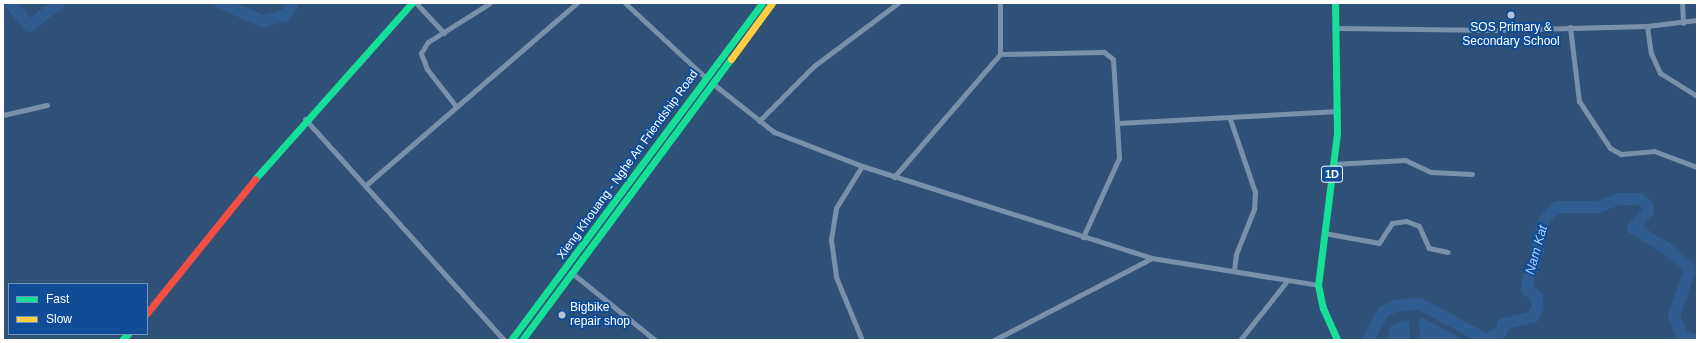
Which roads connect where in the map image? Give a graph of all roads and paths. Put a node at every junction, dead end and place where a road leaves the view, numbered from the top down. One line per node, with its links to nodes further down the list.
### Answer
1 (412, 3): 26 (main road)
2 (416, 3): 17 (street)
3 (490, 3): 17 (street)
4 (576, 3): 23 (street)
5 (625, 3): 19 (street)
6 (762, 3): 19 (main road, Xieng Khouang - Nghe An Friendship Road)
7 (772, 3): 20 (main road, Xieng Khouang - Nghe An Friendship Road)
8 (898, 3): 28 (street)
9 (1000, 3): 18 (street)
10 (1336, 3): 16 (main road, 1D)
11 (1682, 3): 13 (street)
12 (1697, 20): 13 (street)
13 (1683, 22): 14 (street)
14 (1647, 26): 15 (street); 21 (street)
15 (1570, 27): 16 (street); 32 (street)
16 (1336, 28): 24 (main road, 1D)
17 (444, 33): 23 (street)
18 (1000, 54): 29 (street); 34 (street)
19 (706, 78): 20 (main road); 46 (main road, Xieng Khouang - Nghe An Friendship Road)
20 (712, 83): 28 (street); 41 (main road, Xieng Khouang - Nghe An Friendship Road)
21 (1697, 96)
22 (47, 105): 25 (street)
23 (455, 105): 35 (street)
24 (1338, 111): 27 (street); 30 (main road, 1D)
25 (3, 115)
26 (305, 119): 35 (street); 44 (main road)
27 (1230, 119): 29 (street); 40 (street)
28 (759, 120): 31 (street)
29 (1118, 123): 37 (street)
30 (1334, 164): 33 (street); 36 (main road, 1D)
31 (862, 166): 34 (street); 49 (street)
32 (1697, 167)
33 (1472, 174)
34 (894, 177): 37 (street)
35 (366, 185): 45 (street)
36 (1323, 233): 38 (street); 43 (main road, 1D)
37 (1083, 237): 39 (street)
38 (1448, 252)
39 (1152, 258): 40 (street); 50 (street)
40 (1234, 271): 42 (street)
41 (572, 273): 47 (main road, Xieng Khouang - Nghe An Friendship Road); 48 (street)
42 (1287, 281): 43 (street); 51 (street)
43 (1318, 285): 52 (main road, 1D)
44 (148, 312)
45 (504, 340)
46 (512, 340)
47 (522, 340)
48 (655, 340)
49 (862, 340)
50 (994, 340)
51 (1240, 340)
52 (1337, 340)

